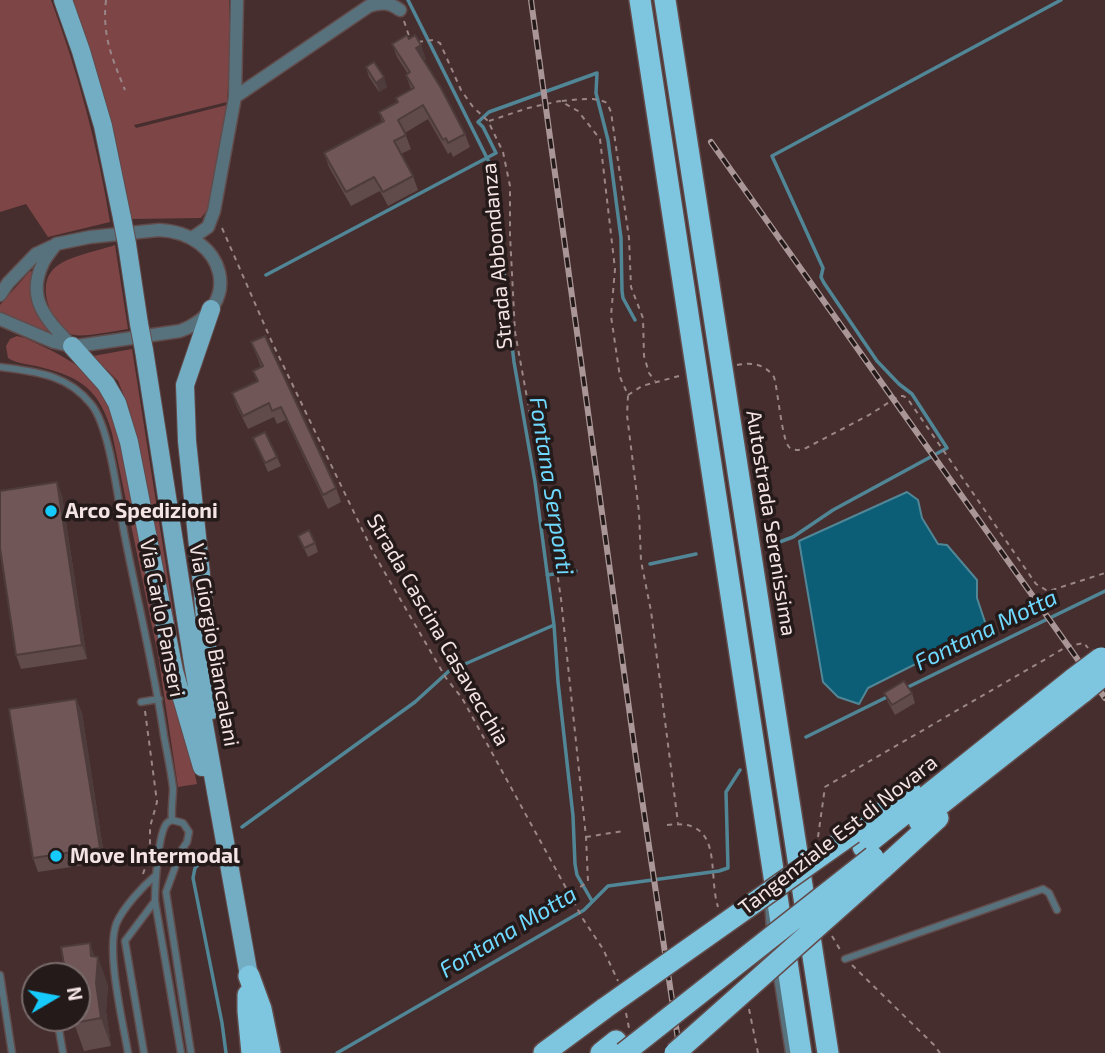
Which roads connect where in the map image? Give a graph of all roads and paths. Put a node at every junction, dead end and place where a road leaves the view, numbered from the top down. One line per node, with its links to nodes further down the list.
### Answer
1 (62, 0): 36 (main road, Via Giorgio Biancalani, bridge)
2 (106, 0): 7 (path)
3 (237, 0): 8 (street)
4 (640, 0): 29 (highway)
5 (666, 0): 47 (highway, Autostrada Serenissima)
6 (400, 10): 8 (street); 10 (path, Strada Abbondanza)
7 (125, 90)
8 (235, 97): 11 (street)
9 (560, 101): 10 (path); 22 (path); 23 (path)
10 (487, 120): 34 (path, Strada Abbondanza)
11 (214, 211): 12 (street); 40 (path, Strada Cascina Casavecchia)
12 (192, 238): 13 (street); 16 (street)
13 (57, 244): 14 (street); 18 (street)
14 (4, 283): 15 (street)
15 (0, 295)
16 (211, 309): 18 (street); 36 (main road)
17 (2, 322): 18 (street)
18 (72, 346): 36 (main road)
19 (736, 365): 24 (path)
20 (0, 367): 26 (lane, Via Carlo Panseri)
21 (679, 376): 22 (path)
22 (654, 381): 23 (path)
23 (628, 395): 31 (path)
24 (1105, 573)
25 (1104, 662): 28 (highway, Tangenziale Est di Novara, bridge)
26 (159, 699): 27 (lane); 30 (lane, Via Carlo Panseri)
27 (142, 702): 39 (path)
28 (1025, 729): 35 (highway, Tangenziale Est di Novara); 35 (highway)
29 (764, 811): 63 (lane); 64 (highway)
30 (172, 820): 37 (lane, Via Carlo Panseri); 56 (lane, Via Carlo Panseri)
31 (678, 823): 32 (path); 38 (path)
32 (667, 825)
33 (623, 831): 34 (path)
34 (586, 836): 40 (path, Strada Abbondanza)
35 (868, 851): 50 (highway, Tangenziale Est di Novara); 60 (highway, bridge); 61 (highway, bridge)
36 (228, 852): 46 (main road, Via Giorgio Biancalani)
37 (155, 876): 41 (lane, Via Carlo Panseri); 53 (lane)
38 (713, 876)
39 (140, 880)
40 (569, 892): 43 (path)
41 (155, 901): 54 (lane); 55 (lane, Via Carlo Panseri)
42 (1057, 910): 44 (lane)
43 (582, 917)
44 (845, 958)
45 (0, 975): 51 (lane)
46 (248, 976): 57 (highway); 58 (main road, Via Giorgio Biancalani); 59 (highway)
47 (817, 979): 65 (highway, Autostrada Serenissima); 66 (lane)
48 (748, 1005): 62 (path)
49 (59, 1032): 52 (lane)
50 (614, 1049)
51 (12, 1053)
52 (63, 1053)
53 (128, 1053)
54 (144, 1053)
55 (181, 1053)
56 (191, 1053)
57 (252, 1053)
58 (261, 1053)
59 (270, 1053)
60 (544, 1053)
61 (675, 1053)
62 (758, 1053)
63 (789, 1053)
64 (801, 1053)
65 (828, 1053)
66 (836, 1053)

